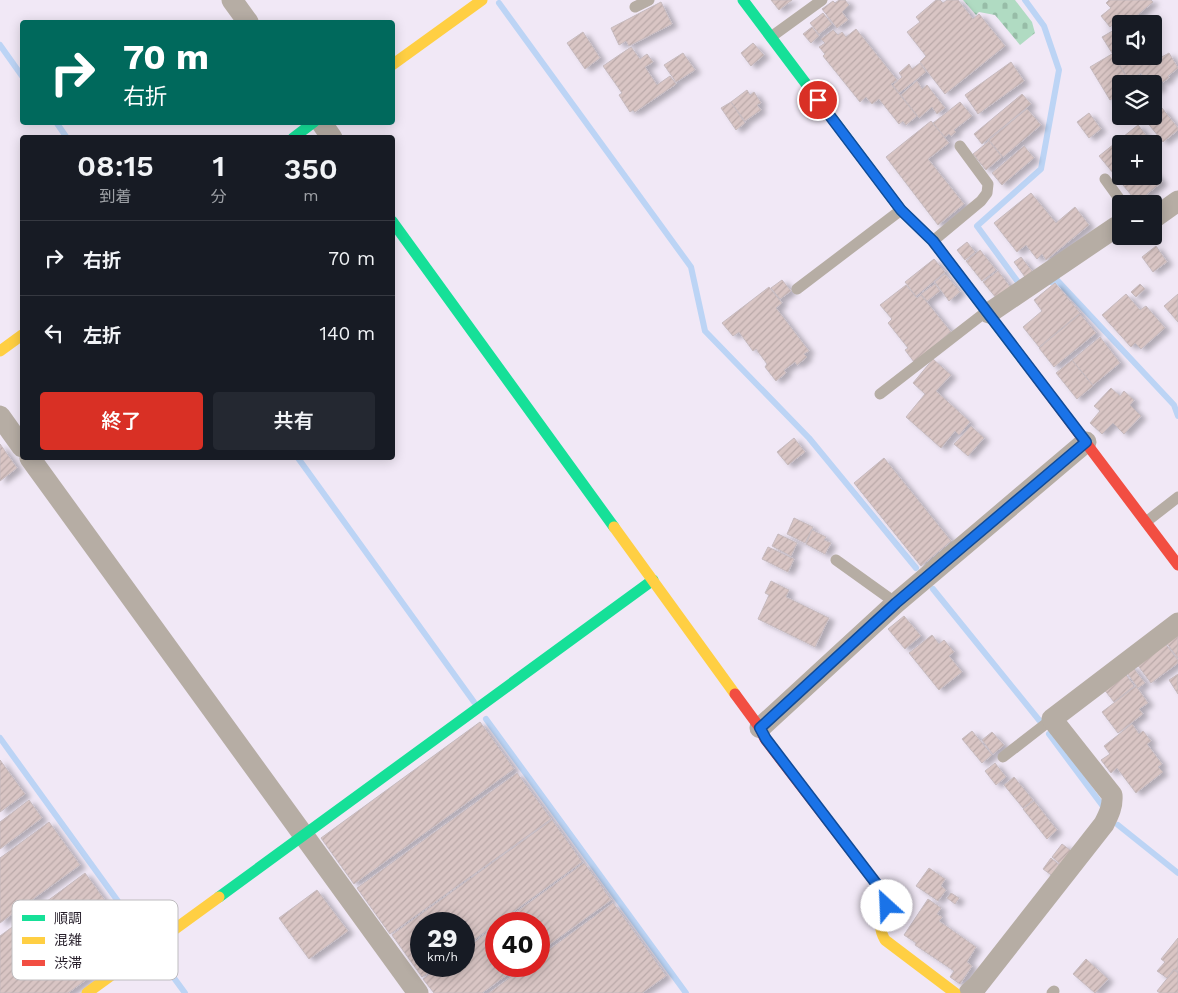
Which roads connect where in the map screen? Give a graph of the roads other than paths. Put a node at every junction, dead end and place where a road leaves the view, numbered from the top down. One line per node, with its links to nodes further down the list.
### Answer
1 (232, 0): 7 (street)
2 (482, 0): 9 (street)
3 (649, 0): 6 (lane)
4 (743, 0): 8 (street)
5 (822, 0): 8 (lane)
6 (635, 7)
7 (247, 20)
8 (770, 37): 16 (street)
9 (395, 63)
10 (310, 125): 11 (street)
11 (297, 135)
12 (960, 146): 20 (lane)
13 (1105, 179): 14 (lane)
14 (1117, 195)
15 (1178, 201): 17 (street)
16 (901, 210): 20 (street); 21 (lane)
17 (1162, 212)
18 (395, 225): 34 (street)
19 (1112, 230): 22 (street)
20 (933, 241): 22 (street)
21 (797, 289)
22 (988, 312): 25 (lane); 27 (street)
23 (20, 336): 24 (street)
24 (0, 351)
25 (880, 394)
26 (0, 416): 28 (street)
27 (1086, 442): 31 (street); 35 (street)
28 (20, 444)
29 (31, 460): 40 (street)
30 (1178, 497): 31 (lane)
31 (1146, 522): 33 (street)
32 (836, 560): 35 (lane)
33 (1178, 565)
34 (653, 580): 38 (street); 40 (street)
35 (896, 603): 38 (street)
36 (1178, 623): 37 (street)
37 (1052, 719): 39 (lane); 46 (street)
38 (760, 728): 45 (street)
39 (1003, 756)
40 (304, 835): 41 (street); 44 (street)
41 (178, 927)
42 (105, 980): 43 (street)
43 (87, 993)
44 (418, 993)
45 (955, 993)
46 (969, 993)

